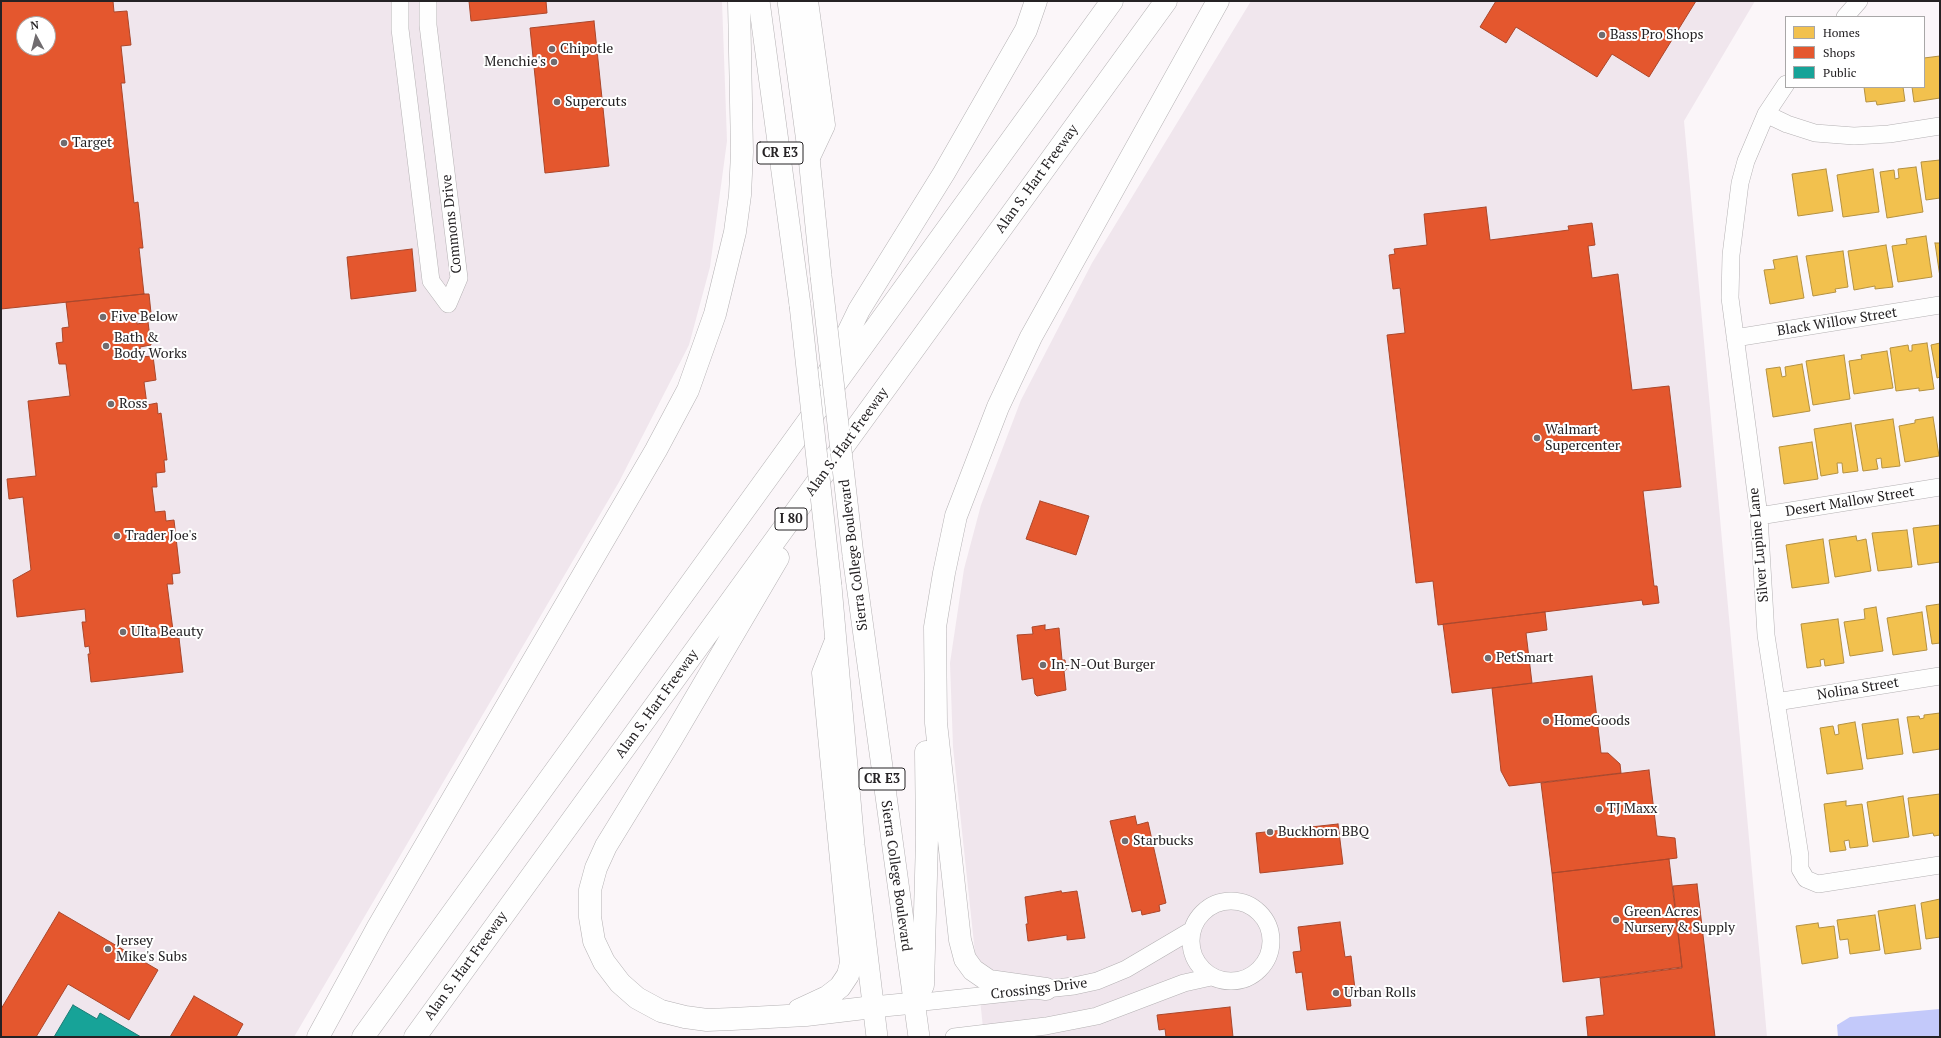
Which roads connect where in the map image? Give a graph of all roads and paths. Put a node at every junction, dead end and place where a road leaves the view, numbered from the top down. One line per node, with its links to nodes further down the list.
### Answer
1 (400, 1): 2 (street, Commons Drive)
2 (428, 1)
3 (739, 1): 34 (highway)
4 (759, 1): 24 (main road, Sierra College Boulevard / CR E3, bridge)
5 (788, 1): 16 (main road, Sierra College Boulevard)
6 (807, 1): 16 (highway)
7 (1036, 1): 19 (highway)
8 (1112, 1): 19 (highway)
9 (1166, 1): 20 (highway, Alan S. Hart Freeway / I 80)
10 (1218, 1): 23 (highway)
11 (1859, 1): 12 (street)
12 (1846, 16)
13 (1785, 86): 14 (street, Silver Lupine Lane)
14 (1766, 114): 15 (street); 18 (street, Silver Lupine Lane)
15 (1940, 126)
16 (809, 157): 31 (main road, Sierra College Boulevard / CR E3, bridge)
17 (1940, 305): 18 (street, Black Willow Street)
18 (1735, 338): 22 (street, Silver Lupine Lane)
19 (798, 436): 35 (highway)
20 (841, 450): 33 (highway); 36 (highway, Alan S. Hart Freeway / I 80)
21 (1940, 487): 22 (street, Desert Mallow Street)
22 (1759, 516): 26 (street, Silver Lupine Lane)
23 (935, 627): 30 (highway); 31 (highway)
24 (835, 642): 32 (main road, Sierra College Boulevard / CR E3); 33 (highway)
25 (1940, 676): 26 (street, Nolina Street)
26 (1776, 702): 27 (street, Silver Lupine Lane)
27 (1940, 865)
28 (1192, 930): 29 (street); 29 (street); 30 (street, Crossings Drive)
29 (1211, 977): 39 (street)
30 (1046, 989): 31 (street, Crossings Drive)
31 (914, 1003): 32 (main road, Crossings Drive); 38 (main road, Sierra College Boulevard / CR E3)
32 (873, 1007): 33 (highway); 37 (main road, Sierra College Boulevard / CR E3)
33 (785, 1016)
34 (318, 1037)
35 (363, 1037)
36 (415, 1037)
37 (877, 1037)
38 (919, 1037)
39 (954, 1037)

